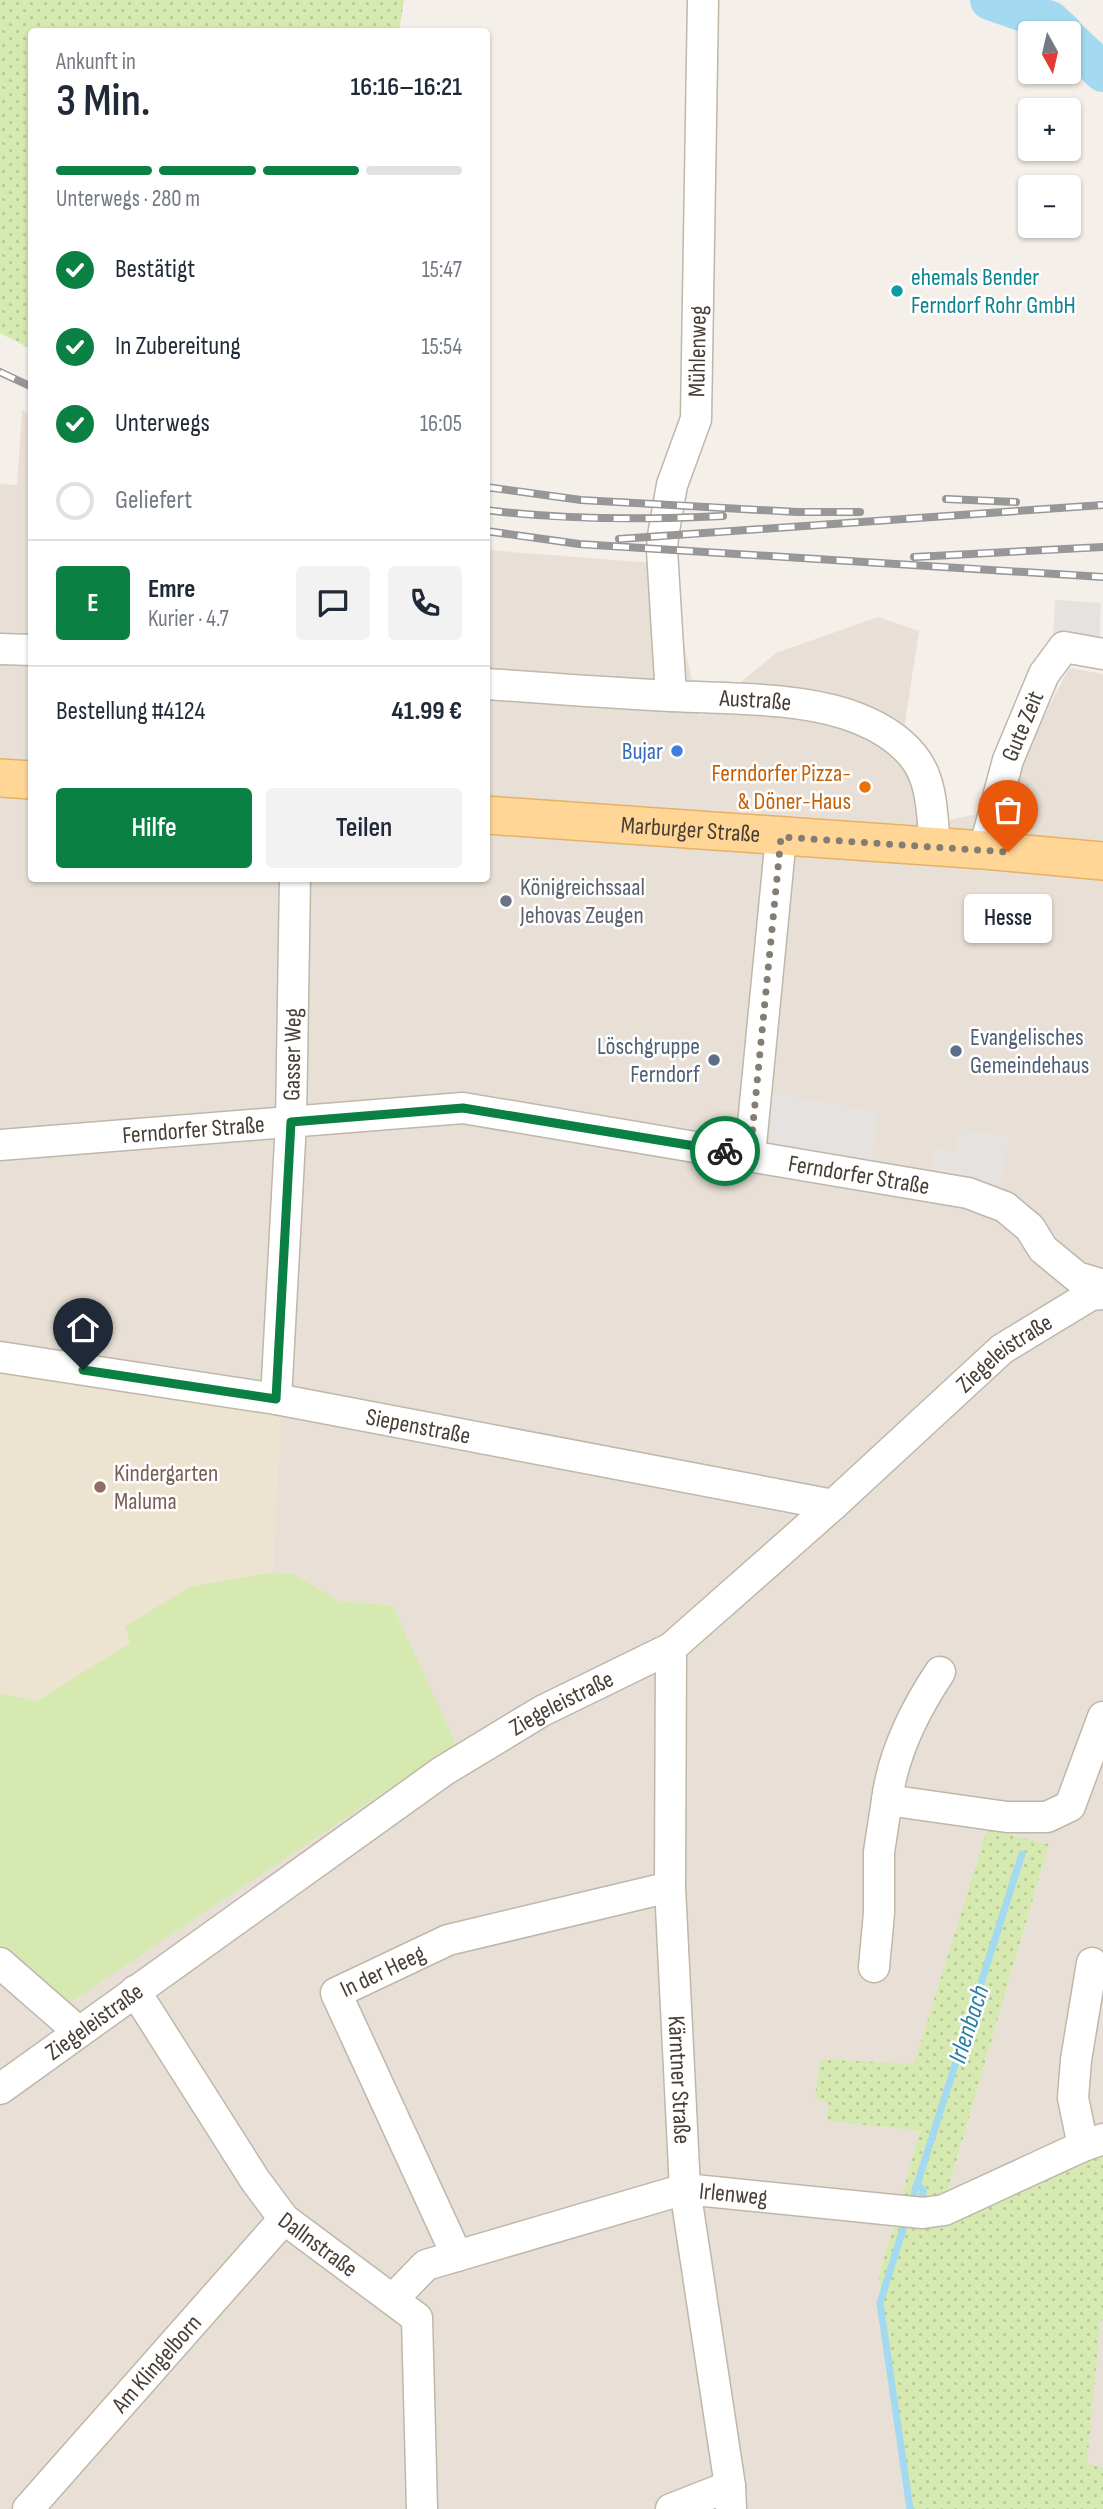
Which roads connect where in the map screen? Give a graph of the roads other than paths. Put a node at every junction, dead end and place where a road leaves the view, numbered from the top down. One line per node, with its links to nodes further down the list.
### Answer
1 (703, 0): 6 (street, Mühlenweg)
2 (0, 649): 3 (street)
3 (28, 650)
4 (1103, 654): 12 (street, Gute Zeit)
5 (490, 684): 6 (street, Austraße)
6 (671, 696): 11 (street, Austraße)
7 (0, 778): 8 (main road)
8 (28, 780)
9 (490, 815): 10 (main road, Marburger Straße)
10 (781, 837): 11 (main road, Marburger Straße); 17 (street)
11 (935, 847): 12 (main road, Marburger Straße)
12 (984, 850): 13 (main road, Marburger Straße)
13 (1103, 861)
14 (295, 882): 15 (street, Gasser Weg)
15 (291, 1122): 16 (street, Ferndorfer Straße); 17 (street, Ferndorfer Straße); 21 (street, Gasser Weg)
16 (0, 1145)
17 (750, 1155): 18 (street, Ferndorfer Straße)
18 (1103, 1285)
19 (1103, 1294): 22 (street, Ziegeleistraße)
20 (0, 1357): 21 (street, Siepenstraße)
21 (276, 1399): 22 (street, Siepenstraße)
22 (833, 1505): 23 (street, Ziegeleistraße)
23 (671, 1648): 27 (street, Kärntner Straße); 31 (street, Ziegeleistraße)
24 (940, 1672): 26 (street)
25 (1103, 1717): 26 (street)
26 (887, 1800): 30 (street)
27 (670, 1887): 35 (street, Kärntner Straße); 37 (street, In der Heeg)
28 (0, 1963): 32 (street)
29 (1092, 1964): 34 (street, Irlenweg)
30 (874, 1968)
31 (135, 1991): 32 (street, Ziegeleistraße); 36 (street, Dallnstraße)
32 (79, 2032): 33 (street, Ziegeleistraße)
33 (0, 2089)
34 (1093, 2142): 35 (street, Irlenweg)
35 (685, 2189): 37 (street, Irlenweg); 39 (street, Kärntner Straße)
36 (284, 2219): 38 (street, Dallnstraße); 40 (street, Am Klingelborn)
37 (457, 2256): 38 (street, Irlenweg)
38 (393, 2299): 41 (street, Dallnstraße)
39 (731, 2498): 42 (street)
40 (28, 2509)
41 (422, 2509)
42 (671, 2509)

